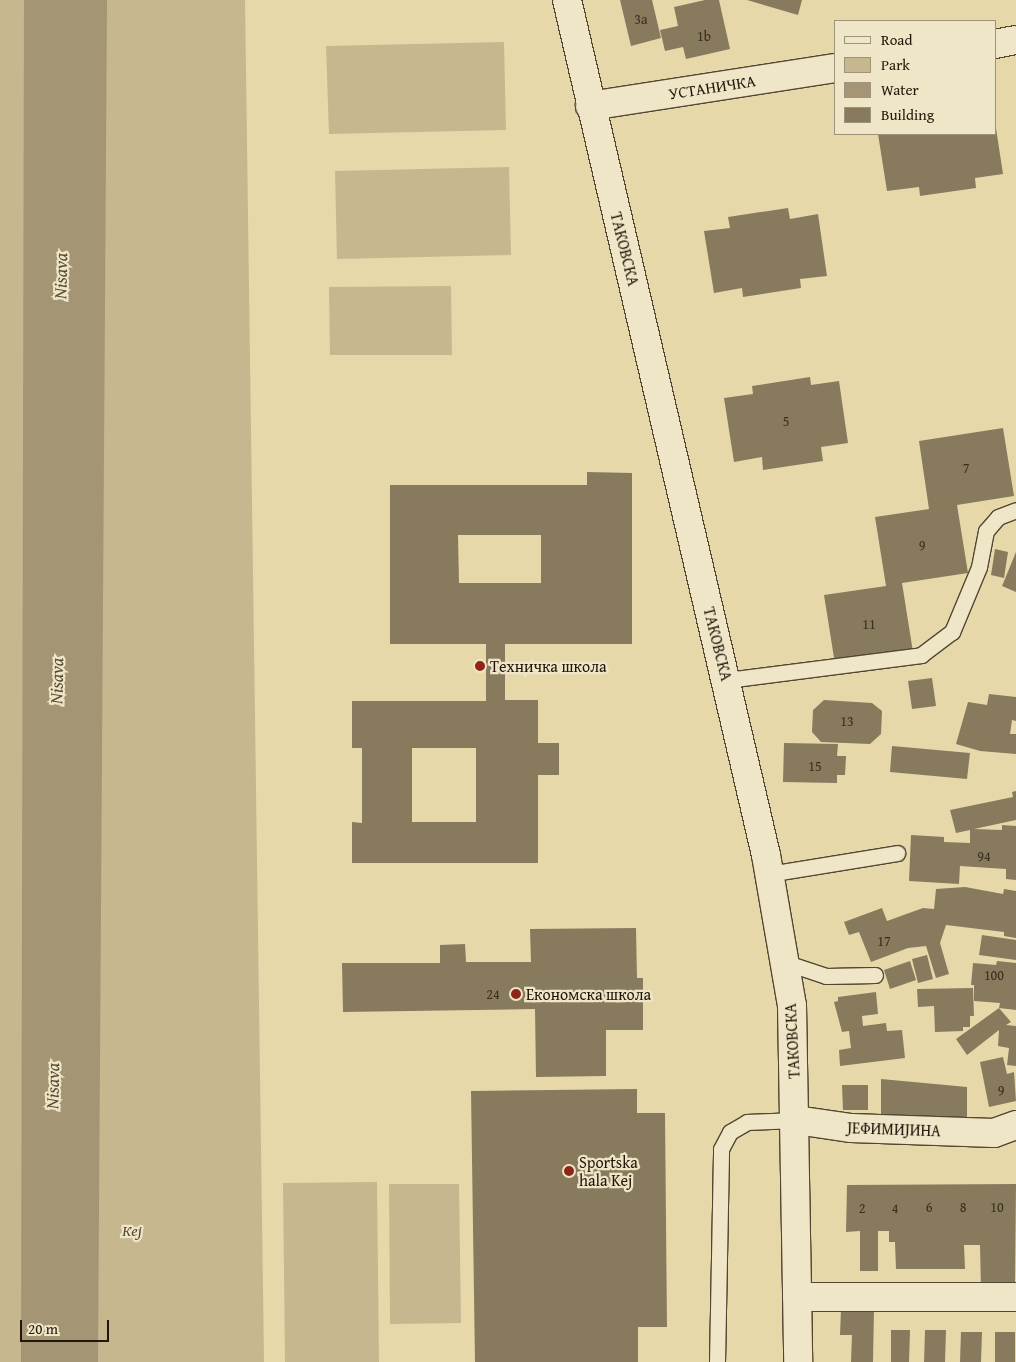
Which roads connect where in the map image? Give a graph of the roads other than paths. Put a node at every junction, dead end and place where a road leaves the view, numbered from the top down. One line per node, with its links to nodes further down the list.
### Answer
1 (567, 0): 5 (street, ТАКОВСКА)
2 (1016, 40): 3 (street)
3 (996, 44)
4 (834, 68): 5 (street, УСТАНИЧКА)
5 (590, 106): 7 (street, ТАКОВСКА)
6 (1016, 510): 7 (lane)
7 (727, 680): 9 (street, ТАКОВСКА)
8 (897, 853): 9 (lane)
9 (769, 874): 10 (street, ТАКОВСКА)
10 (784, 962): 11 (lane); 12 (street, ТАКОВСКА)
11 (875, 974)
12 (796, 1120): 13 (street, ЈЕФИМИЈИНА); 14 (street, ТАКОВСКА); 16 (lane)
13 (1005, 1129)
14 (797, 1297): 15 (street); 17 (street, ТАКОВСКА)
15 (1016, 1297)
16 (717, 1362)
17 (798, 1362)

